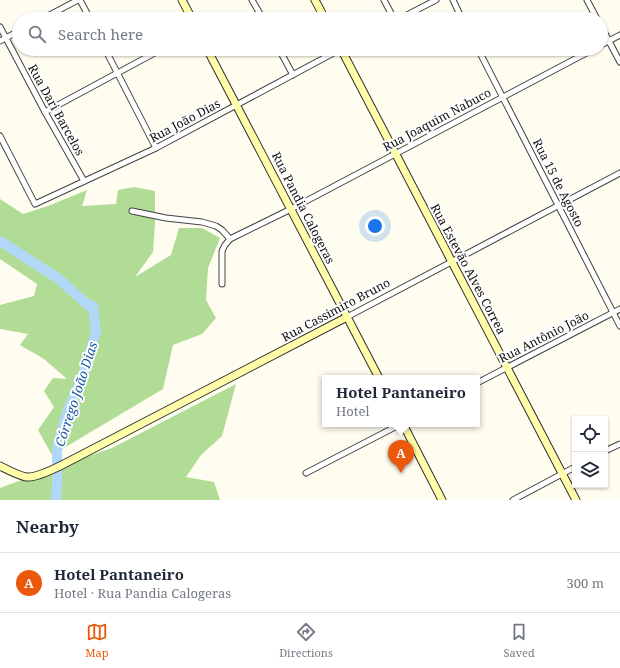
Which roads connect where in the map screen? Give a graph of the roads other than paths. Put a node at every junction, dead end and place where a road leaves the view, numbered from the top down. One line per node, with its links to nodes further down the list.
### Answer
1 (79, 0): 9 (street); 10 (street)
2 (252, 0): 12 (street)
3 (315, 0): 13 (main road)
4 (384, 0): 14 (street)
5 (436, 0): 15 (street)
6 (453, 0): 16 (street)
7 (587, 0): 17 (street)
8 (183, 1): 11 (main road)
9 (56, 12)
10 (86, 12)
11 (188, 12)
12 (259, 12)
13 (321, 12)
14 (390, 12)
15 (413, 12)
16 (459, 12)
17 (593, 12)
18 (0, 27): 21 (street, Rua Dari Barcelos)
19 (12, 35): 21 (street)
20 (620, 35): 23 (street)
21 (6, 38): 22 (street); 24 (street, Rua Dari Barcelos)
22 (0, 41)
23 (609, 41): 34 (street)
24 (12, 49)
25 (15, 56): 39 (street, Rua Dari Barcelos)
26 (109, 56): 35 (street)
27 (149, 56): 35 (street)
28 (211, 56): 38 (main road, Rua Pandia Calogeras)
29 (283, 56): 36 (street)
30 (328, 56): 36 (street, Rua João Dias)
31 (345, 56): 42 (main road, Rua Estevão Alves Correa)
32 (482, 56): 37 (street, Rua 15 de Agosto)
33 (581, 56): 37 (street, Rua Joaquim Nabuco)
34 (620, 62)
35 (118, 73): 39 (street); 41 (street)
36 (293, 75): 38 (street, Rua João Dias)
37 (502, 97): 42 (street, Rua Joaquim Nabuco); 45 (street, Rua 15 de Agosto)
38 (237, 105): 41 (street, Rua João Dias); 46 (main road, Rua Pandia Calogeras)
39 (45, 112): 44 (street, Rua Dari Barcelos)
40 (0, 136): 44 (street, Rua João Dias)
41 (156, 148): 44 (street, Rua João Dias)
42 (395, 154): 46 (street, Rua Joaquim Nabuco); 49 (main road, Rua Estevão Alves Correa)
43 (620, 173): 45 (street, Rua Cassimiro Bruno)
44 (84, 181)
45 (558, 206): 49 (street, Rua Cassimiro Bruno); 52 (street, Rua 15 de Agosto)
46 (291, 209): 48 (street, Rua Joaquim Nabuco); 53 (main road, Rua Pandia Calogeras)
47 (132, 211): 48 (street)
48 (230, 239): 50 (street)
49 (452, 262): 53 (street, Rua Cassimiro Bruno); 55 (main road, Rua Estevão Alves Correa)
50 (222, 284)
51 (620, 309): 52 (street, Rua Antônio João)
52 (613, 312): 54 (street, Rua 15 de Agosto); 55 (street, Rua Antônio João)
53 (347, 317): 56 (main road, Rua Pandia Calogeras); 62 (main road, Rua Cassimiro Bruno)
54 (620, 326)
55 (507, 367): 57 (street, Rua Antônio João); 65 (main road, Rua Estevão Alves Correa)
56 (377, 375)
57 (480, 381)
58 (396, 427): 64 (street)
59 (404, 427): 66 (main road)
60 (620, 444): 61 (street)
61 (608, 450)
62 (0, 466)
63 (572, 469): 65 (street)
64 (306, 473)
65 (562, 474): 67 (street); 68 (main road, Rua Estevão Alves Correa)
66 (442, 500)
67 (513, 500)
68 (576, 500)

